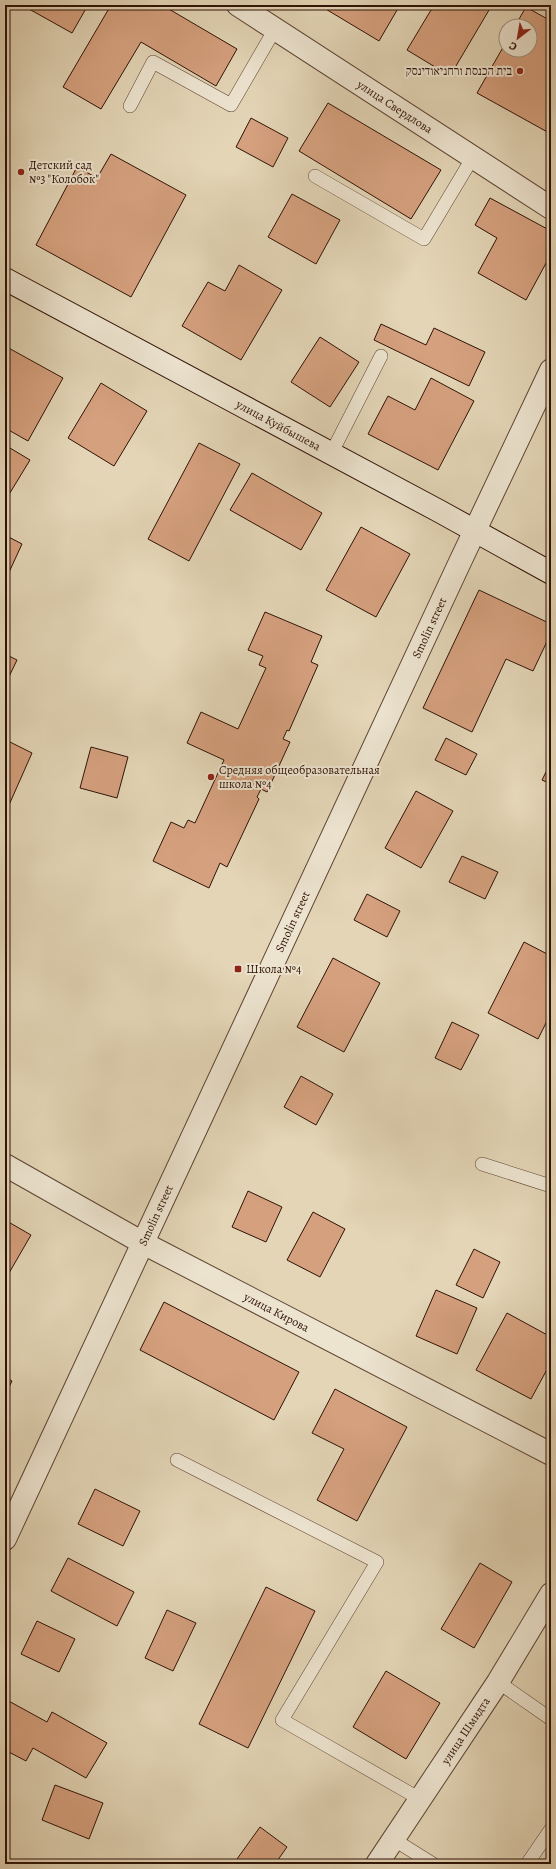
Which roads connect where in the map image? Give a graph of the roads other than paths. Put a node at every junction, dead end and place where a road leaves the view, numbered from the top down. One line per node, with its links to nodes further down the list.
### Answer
1 (238, 5): 2 (street, улица Свердлова)
2 (275, 29): 3 (lane); 4 (street, улица Свердлова)
3 (130, 106)
4 (473, 157): 5 (lane); 6 (street, улица Свердлова)
5 (315, 176)
6 (551, 208)
7 (5, 279): 10 (street, улица Куйбышева)
8 (381, 356): 10 (lane)
9 (551, 370): 11 (street, Smolin street)
10 (331, 454): 11 (street, улица Куйбышева)
11 (475, 531): 12 (street, улица Куйбышева); 16 (street, Smolin street)
12 (551, 573)
13 (482, 1164): 15 (lane)
14 (5, 1165): 16 (street, улица Кирова)
15 (551, 1186)
16 (143, 1243): 17 (street, улица Кирова); 19 (street, Smolin street)
17 (551, 1454)
18 (177, 1460): 23 (lane)
19 (5, 1539)
20 (551, 1594): 21 (street, улица Шмидта)
21 (498, 1682): 22 (lane); 23 (street, улица Шмидта)
22 (551, 1719)
23 (420, 1799): 25 (street, улица Шмидта)
24 (551, 1829): 28 (lane)
25 (393, 1839): 26 (street, улица Шмидта); 27 (lane)
26 (376, 1864)
27 (433, 1864)
28 (527, 1864)

